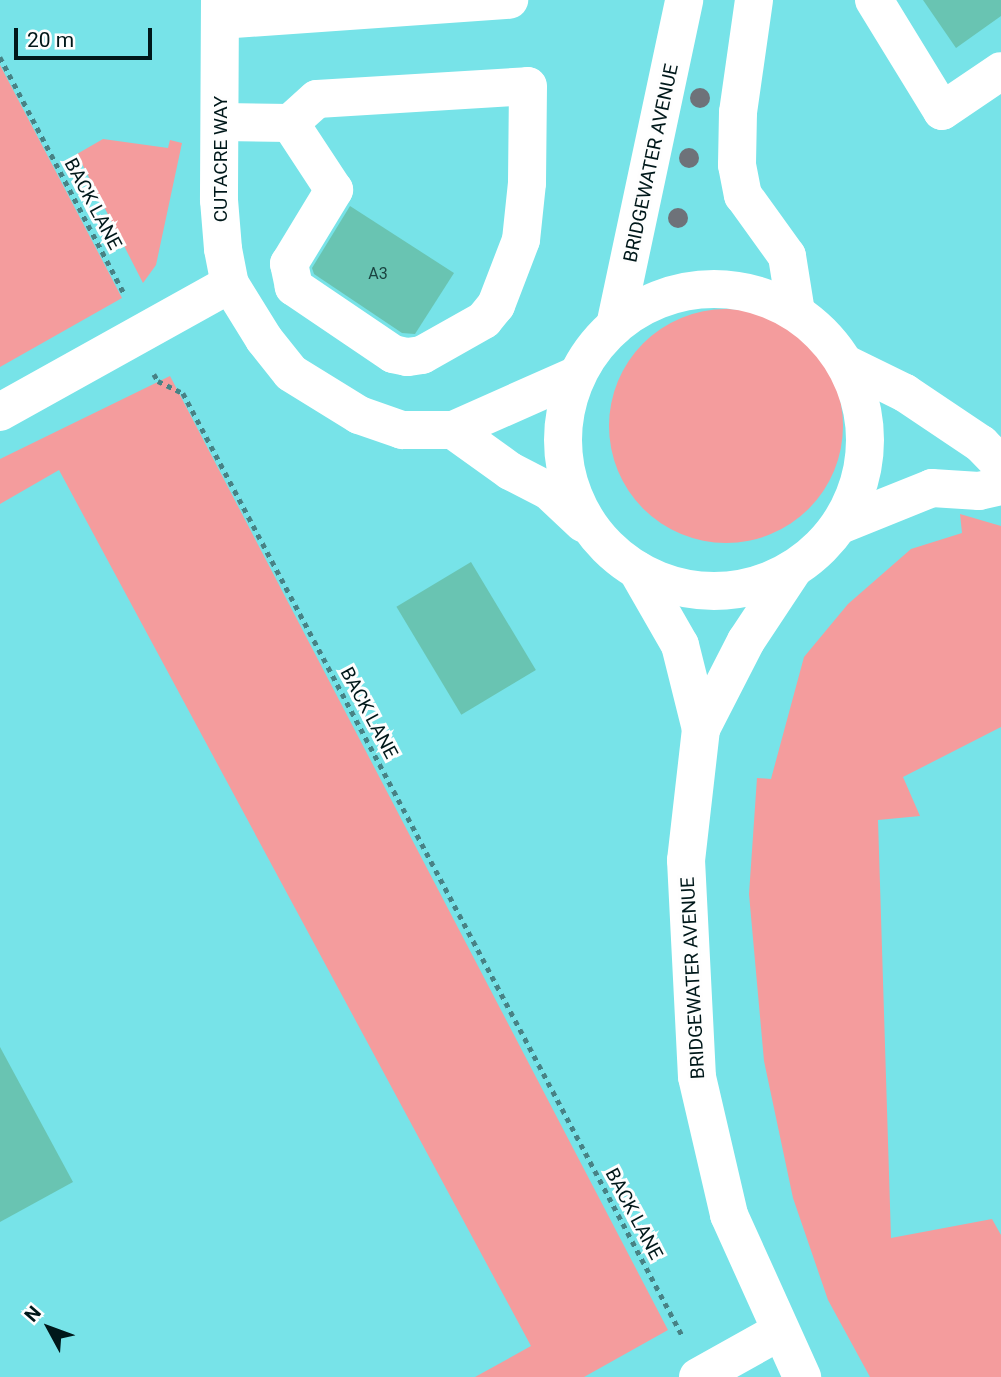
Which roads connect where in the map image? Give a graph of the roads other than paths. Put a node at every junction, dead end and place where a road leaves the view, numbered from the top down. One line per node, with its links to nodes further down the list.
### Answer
1 (509, 0): 5 (street)
2 (684, 0): 11 (street, BRIDGEWATER AVENUE)
3 (754, 0): 10 (street)
4 (874, 0): 6 (street)
5 (220, 10): 7 (street, CUTACRE WAY)
6 (1001, 71)
7 (222, 122): 8 (street); 9 (street, CUTACRE WAY)
8 (289, 122): 8 (street)
9 (230, 284): 14 (street); 15 (street, CUTACRE WAY)
10 (796, 312): 11 (street, BRIDGEWATER AVENUE); 12 (street, BRIDGEWATER AVENUE)
11 (615, 326): 13 (street, BRIDGEWATER AVENUE)
12 (846, 365): 16 (street); 18 (street, BRIDGEWATER AVENUE)
13 (575, 376): 15 (street, CUTACRE WAY); 19 (street, BRIDGEWATER AVENUE)
14 (0, 412)
15 (453, 430): 19 (street)
16 (1001, 465)
17 (1001, 486): 18 (street)
18 (840, 525): 20 (street, BRIDGEWATER AVENUE)
19 (595, 534): 21 (street, BRIDGEWATER AVENUE)
20 (793, 569): 21 (street, BRIDGEWATER AVENUE); 22 (street, BRIDGEWATER AVENUE)
21 (637, 570): 22 (street, BRIDGEWATER AVENUE)
22 (701, 729): 23 (street, BRIDGEWATER AVENUE)
23 (779, 1332): 24 (street); 25 (street, BRIDGEWATER AVENUE)
24 (693, 1361)
25 (802, 1377)

